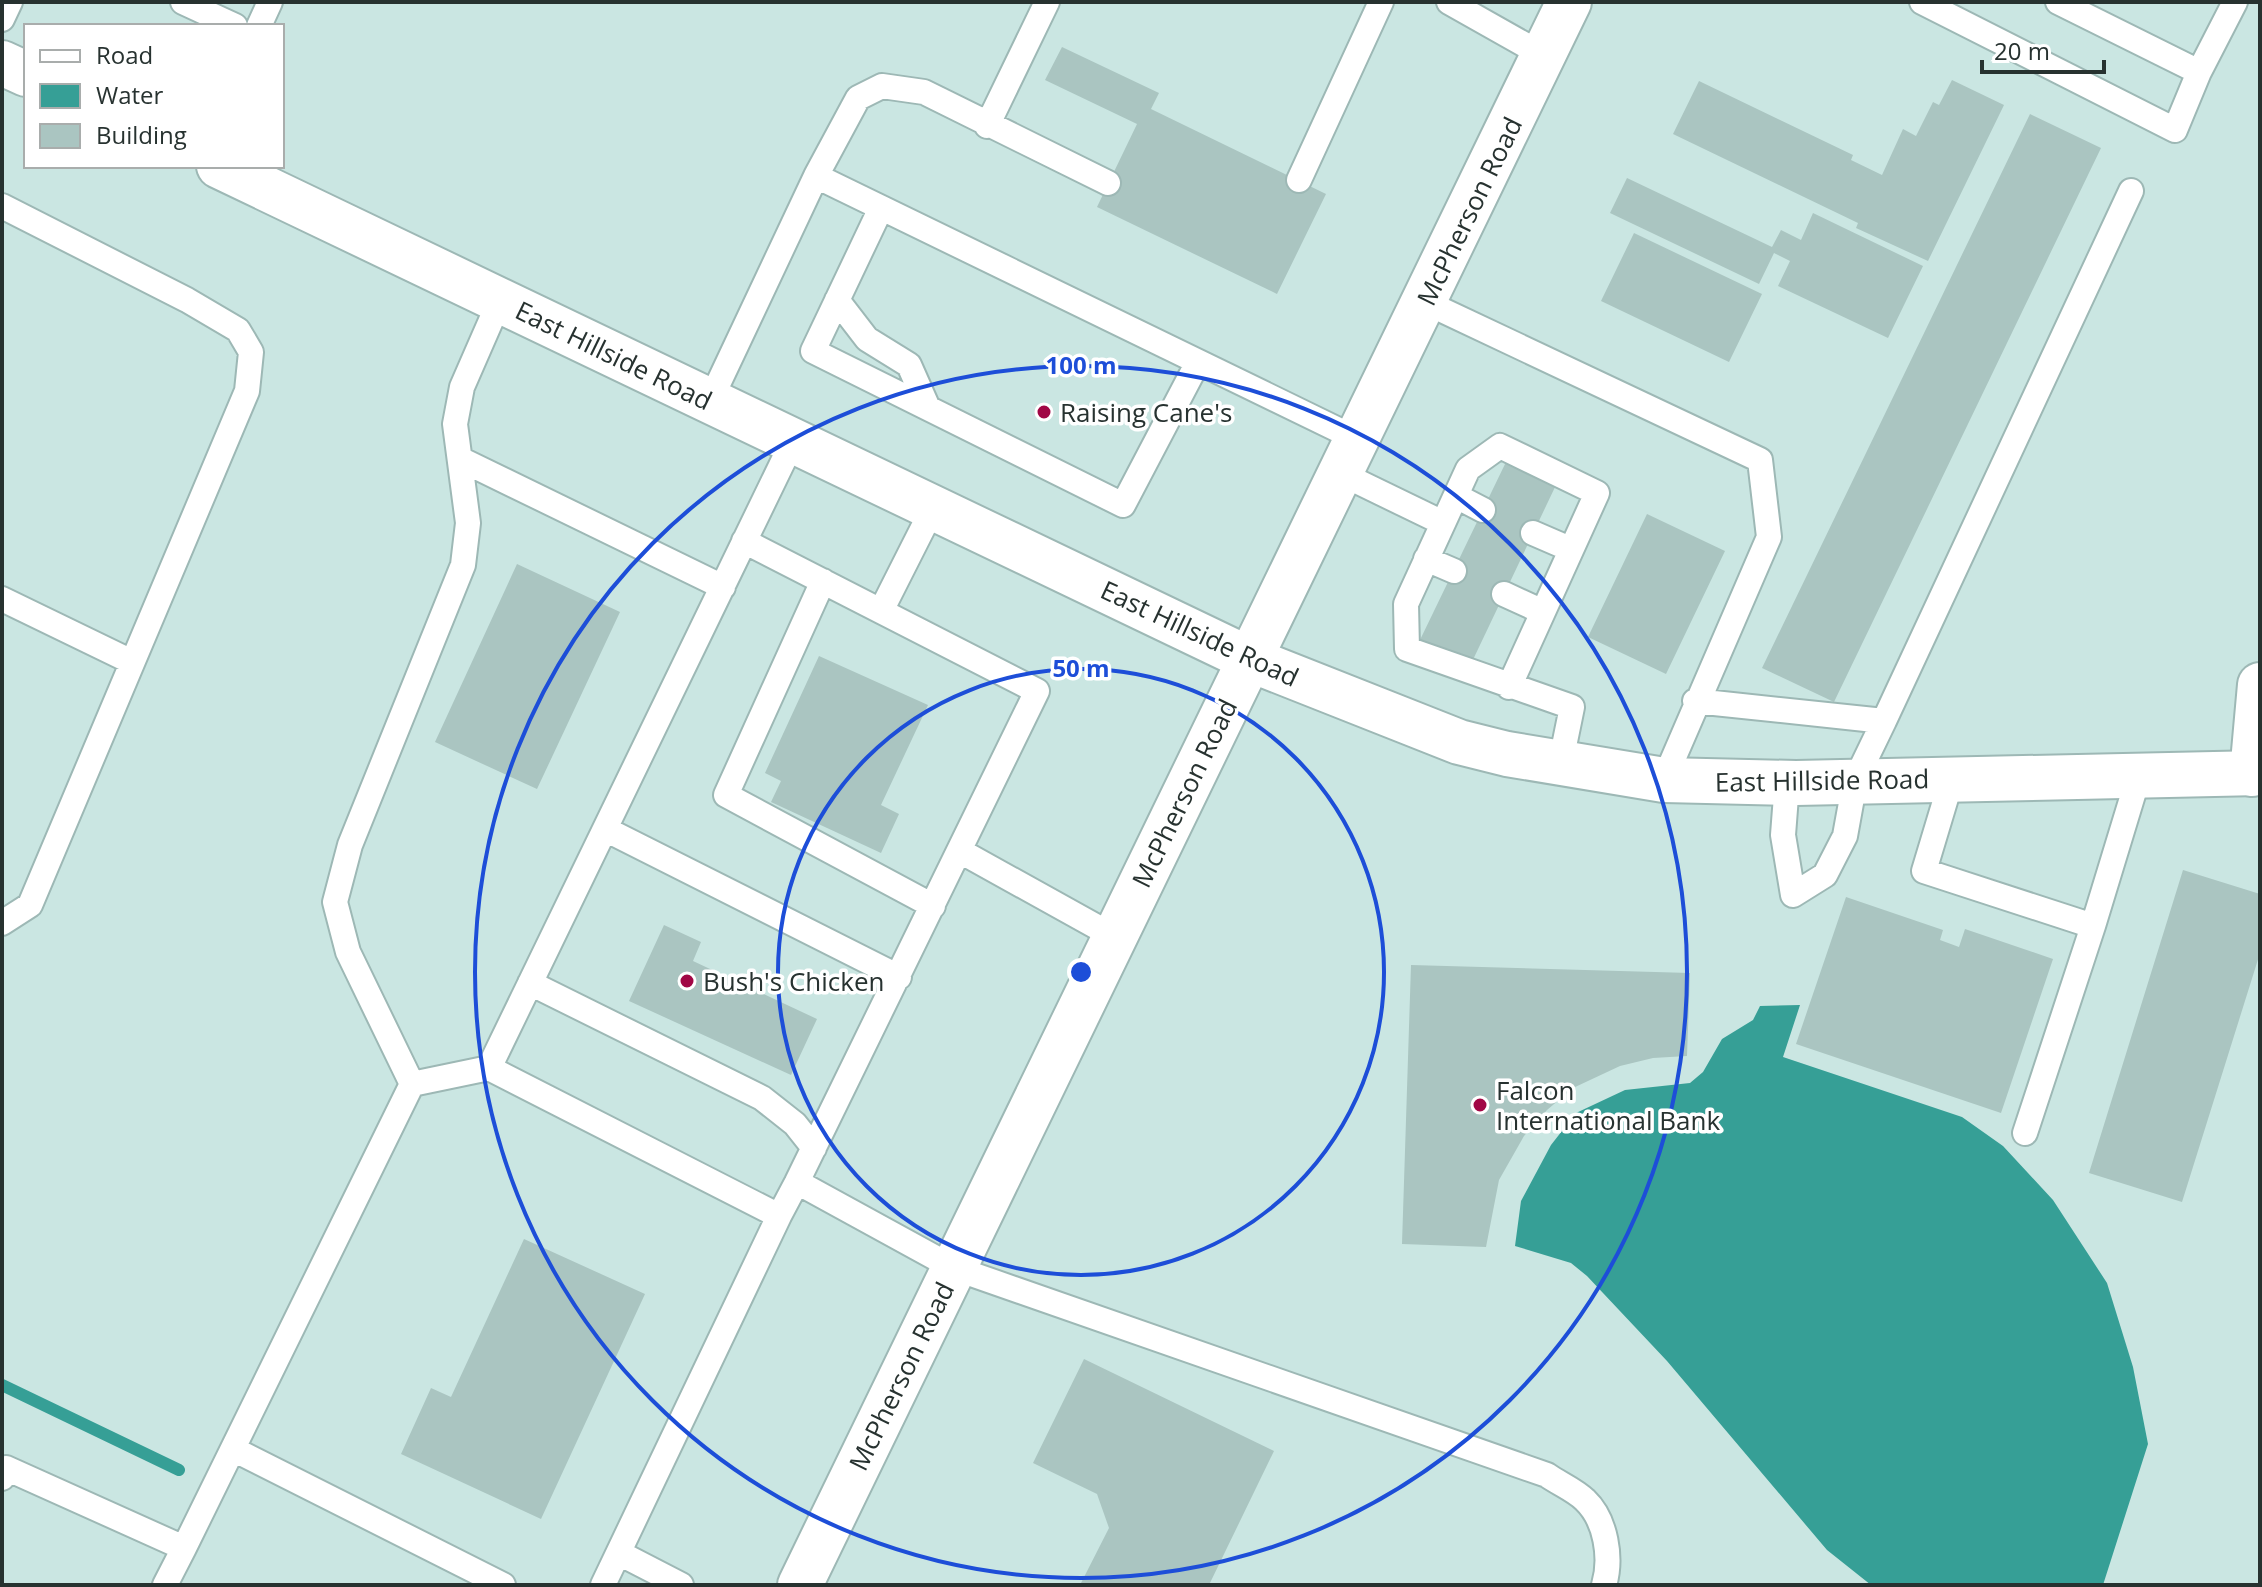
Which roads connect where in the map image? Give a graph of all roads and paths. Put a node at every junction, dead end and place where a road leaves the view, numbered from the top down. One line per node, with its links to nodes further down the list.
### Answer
1 (10, 2): 11 (lane)
2 (183, 2): 12 (lane)
3 (270, 2): 13 (lane)
4 (1047, 2): 18 (lane)
5 (1381, 2): 21 (lane)
6 (1449, 2): 14 (lane)
7 (1569, 2): 14 (street, McPherson Road)
8 (1922, 2): 16 (lane)
9 (2058, 2): 16 (lane)
10 (2235, 2): 16 (lane)
11 (2, 19)
12 (231, 24)
13 (260, 24)
14 (1543, 55): 28 (street, McPherson Road)
15 (2, 63): 17 (street)
16 (2199, 72)
17 (24, 73)
18 (987, 126): 20 (lane); 22 (lane)
19 (223, 168): 26 (street, East Hillside Road)
20 (816, 176): 25 (lane); 30 (lane)
21 (1299, 180)
22 (1108, 183)
23 (2131, 191): 55 (lane)
24 (2, 206): 51 (lane)
25 (881, 208): 27 (lane); 29 (lane)
26 (500, 300): 30 (street, East Hillside Road); 34 (lane)
27 (837, 300): 31 (lane); 31 (lane)
28 (1425, 302): 33 (street, McPherson Road); 54 (lane)
29 (1198, 362): 31 (lane); 33 (lane)
30 (710, 401): 32 (street, East Hillside Road)
31 (928, 408)
32 (793, 441): 36 (street, East Hillside Road); 40 (lane)
33 (1348, 456): 38 (lane); 50 (street, McPherson Road)
34 (460, 459): 45 (lane); 72 (lane)
35 (1456, 496): 37 (lane); 38 (lane); 41 (lane)
36 (933, 508): 48 (lane); 50 (street, East Hillside Road)
37 (1483, 510)
38 (1443, 523): 42 (lane)
39 (1533, 533): 41 (lane)
40 (744, 541): 44 (lane); 45 (lane)
41 (1570, 549): 49 (lane)
42 (1426, 559): 43 (lane); 53 (lane)
43 (1454, 571)
44 (823, 581): 48 (lane); 65 (lane)
45 (723, 587): 63 (lane)
46 (1504, 594): 49 (lane)
47 (2, 599): 51 (lane)
48 (881, 611): 64 (lane)
49 (1543, 612): 53 (lane)
50 (1249, 659): 56 (street, East Hillside Road); 68 (street, McPherson Road)
51 (132, 662): 66 (lane)
52 (2260, 685): 57 (street)
53 (1509, 687): 56 (lane)
54 (1695, 701): 55 (lane); 60 (lane)
55 (1884, 721): 61 (lane)
56 (1561, 761): 60 (street, East Hillside Road)
57 (2256, 774): 58 (street, East Hillside Road)
58 (2139, 775): 59 (street, East Hillside Road); 67 (lane)
59 (1952, 778): 61 (street, East Hillside Road); 67 (lane)
60 (1664, 780): 62 (street, East Hillside Road)
61 (1855, 781): 62 (street, East Hillside Road); 62 (lane)
62 (1787, 783)
63 (605, 829): 69 (lane); 70 (lane)
64 (960, 851): 65 (lane); 68 (lane)
65 (933, 906): 69 (lane)
66 (2, 923)
67 (2093, 926): 73 (lane)
68 (1115, 937): 77 (street, McPherson Road)
69 (899, 977): 74 (lane)
70 (530, 983): 71 (lane); 74 (lane)
71 (489, 1068): 72 (lane); 76 (lane)
72 (412, 1084): 78 (lane)
73 (2025, 1133)
74 (814, 1148): 75 (lane)
75 (797, 1182): 76 (lane); 77 (lane)
76 (779, 1216): 81 (lane)
77 (954, 1268): 86 (street, McPherson Road); 87 (lane)
78 (233, 1449): 80 (lane); 83 (lane)
79 (3, 1471): 80 (lane)
80 (184, 1548): 82 (lane)
81 (619, 1553): 84 (lane); 85 (lane)
82 (165, 1585)
83 (503, 1585)
84 (603, 1585)
85 (681, 1585)
86 (800, 1585)
87 (1604, 1585)

